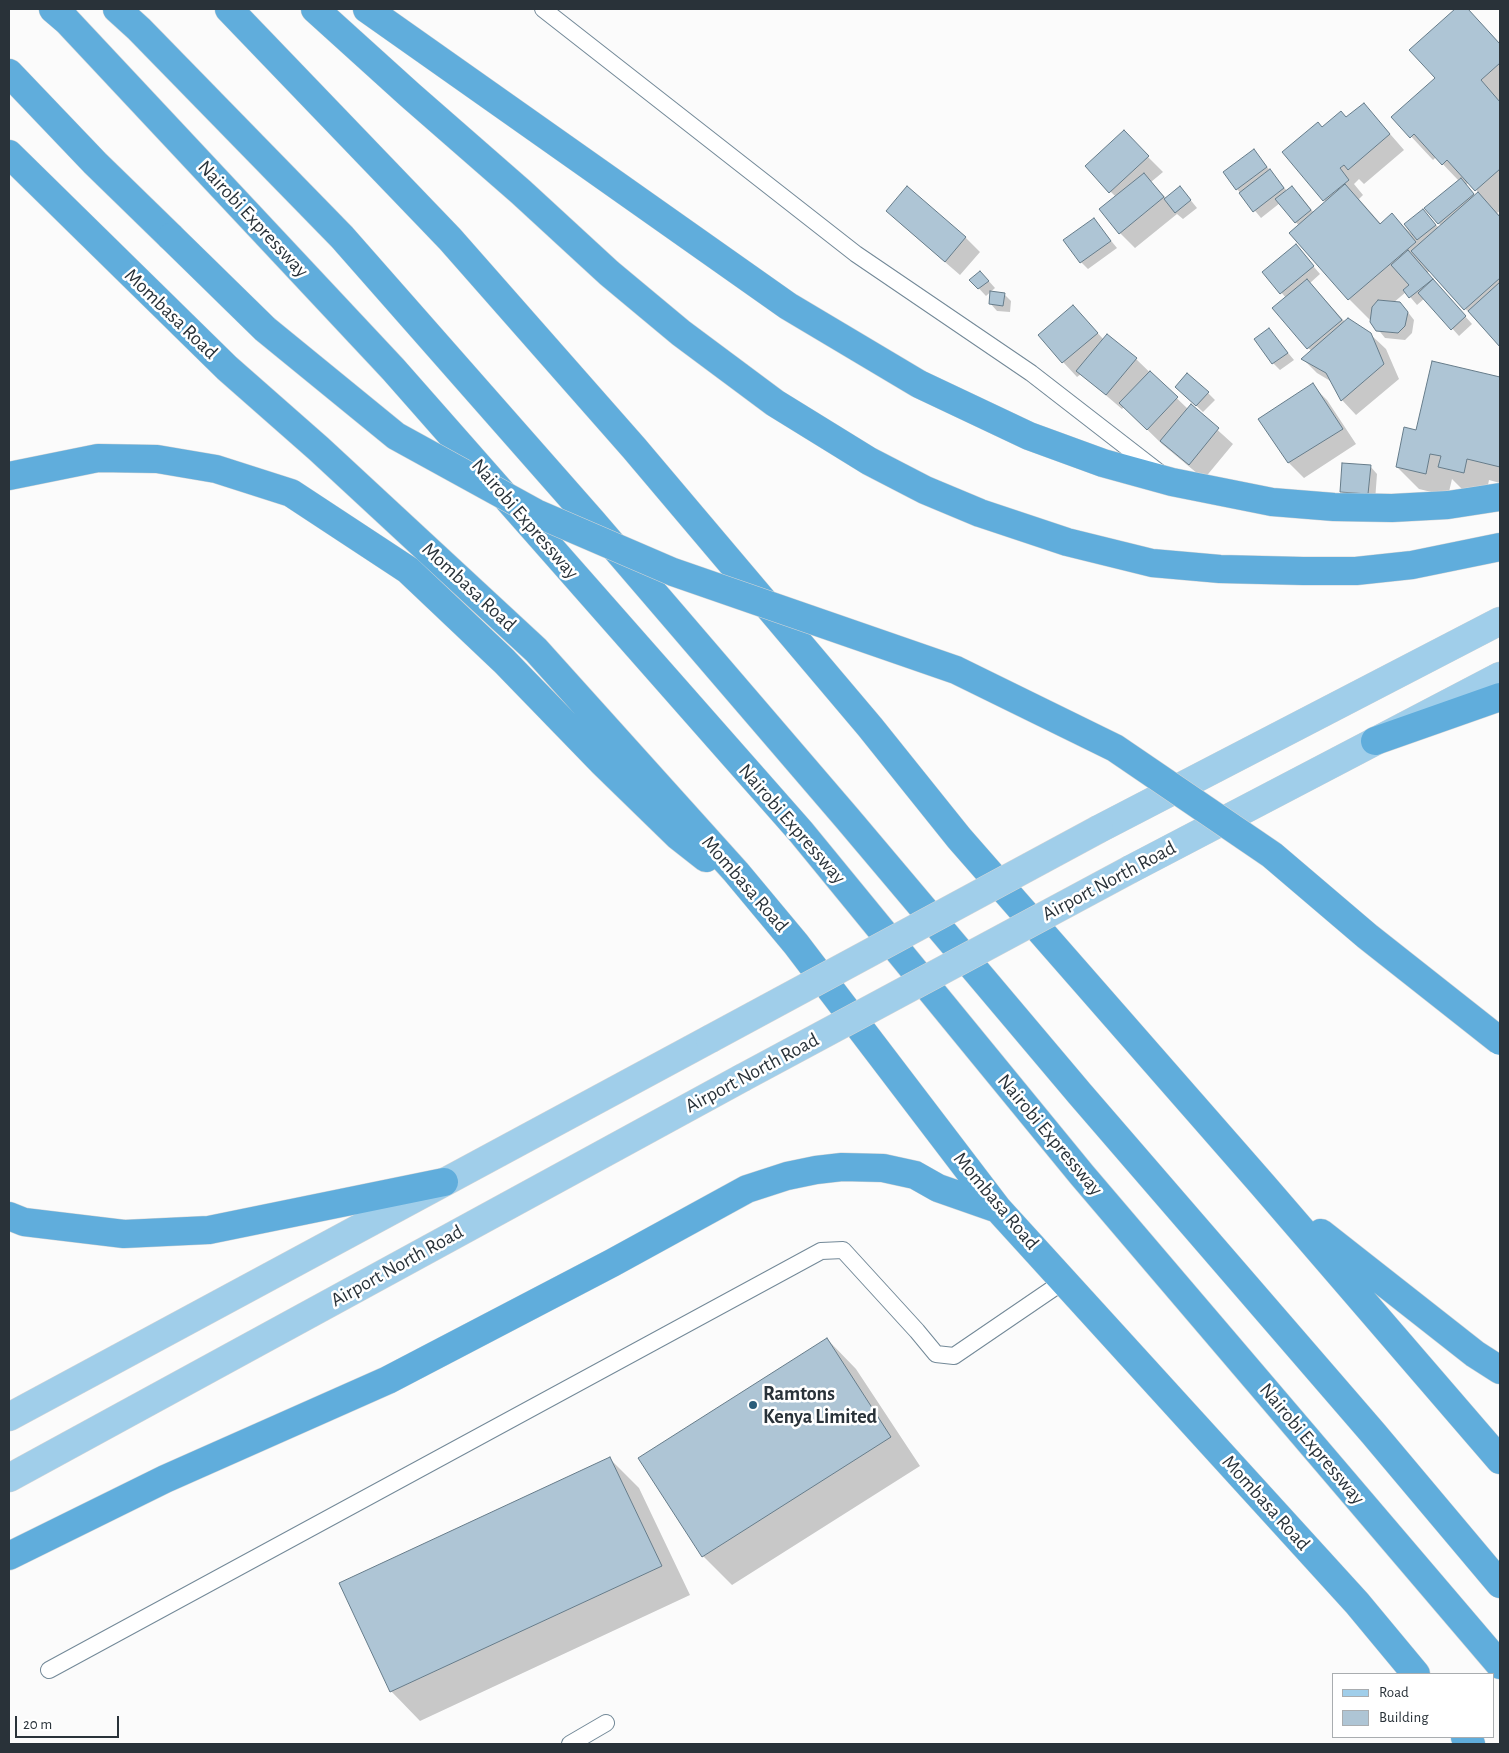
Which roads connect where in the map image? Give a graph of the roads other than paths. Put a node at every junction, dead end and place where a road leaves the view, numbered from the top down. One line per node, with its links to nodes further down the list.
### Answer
1 (54, 9): 30 (highway, Nairobi Expressway)
2 (117, 9): 29 (highway)
3 (229, 9): 20 (highway)
4 (315, 9): 12 (highway)
5 (367, 9): 10 (highway)
6 (543, 9): 10 (lane)
7 (9, 73): 18 (highway, bridge)
8 (9, 154): 17 (highway, Mombasa Road)
9 (9, 476): 17 (highway)
10 (1172, 482): 11 (highway)
11 (1500, 497)
12 (1500, 547)
13 (1500, 621): 19 (main road, bridge)
14 (1500, 676): 16 (main road, Airport North Road)
15 (1500, 697): 16 (highway)
16 (1375, 741): 27 (main road, Airport North Road, bridge)
17 (752, 891): 21 (highway, Mombasa Road)
18 (1500, 1041)
19 (444, 1182): 22 (highway); 25 (main road)
20 (1262, 1184): 24 (highway); 26 (highway)
21 (998, 1209): 23 (highway, Mombasa Road); 28 (highway)
22 (9, 1216)
23 (1064, 1281): 31 (lane); 32 (highway, Mombasa Road)
24 (1500, 1370)
25 (9, 1417)
26 (1500, 1460)
27 (9, 1478)
28 (9, 1556)
29 (1500, 1584)
30 (1500, 1665)
31 (49, 1670)
32 (1415, 1673)
33 (606, 1722): 34 (lane)
34 (570, 1744)

